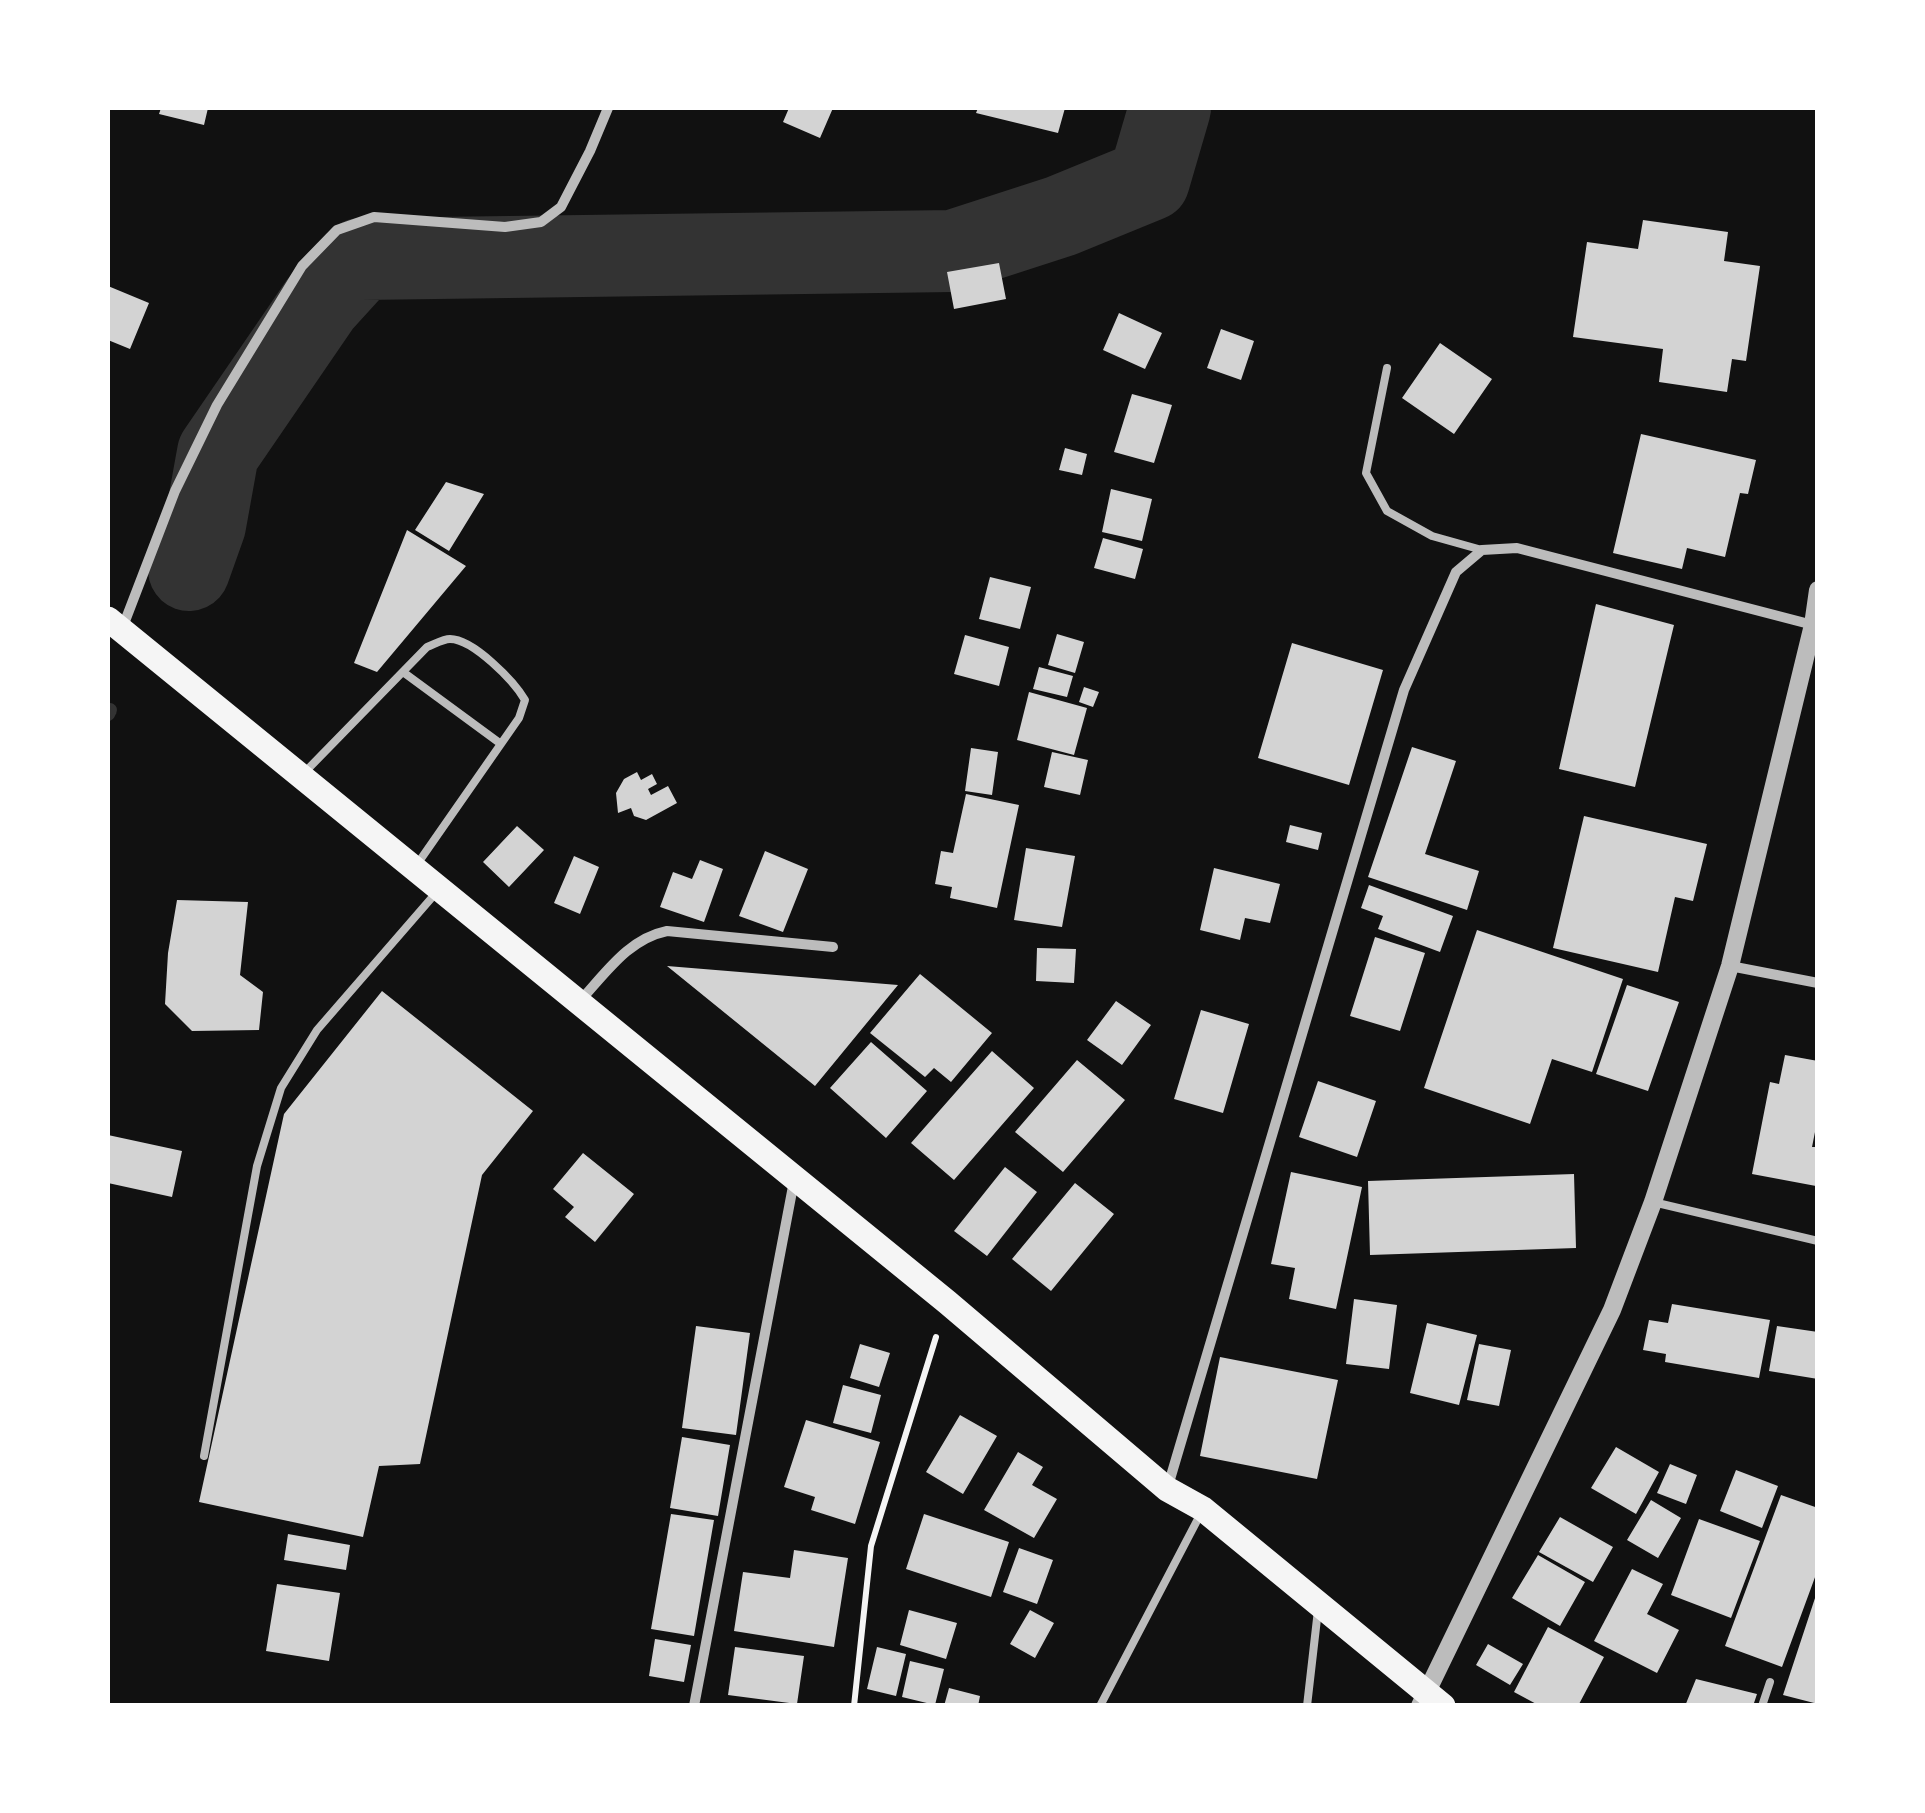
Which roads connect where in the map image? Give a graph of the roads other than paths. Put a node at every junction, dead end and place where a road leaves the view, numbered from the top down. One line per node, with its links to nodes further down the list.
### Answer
1 (608, 108): 5 (street)
2 (1387, 368): 3 (lane)
3 (1482, 550): 6 (street); 20 (street)
4 (1818, 590): 6 (street)
5 (114, 624): 9 (main road)
6 (1813, 625): 13 (street)
7 (403, 672): 8 (lane); 8 (lane); 9 (lane)
8 (501, 744): 10 (lane)
9 (301, 776): 10 (main road)
10 (414, 869): 11 (main road)
11 (439, 889): 15 (main road); 19 (lane)
12 (833, 946): 15 (street)
13 (1730, 966): 14 (street); 17 (street)
14 (1818, 984)
15 (579, 1002): 16 (main road)
16 (794, 1178): 20 (main road); 25 (street)
17 (1653, 1202): 18 (lane); 24 (street)
18 (1818, 1241)
19 (204, 1456)
20 (1167, 1489): 21 (main road)
21 (1203, 1510): 22 (main road); 26 (lane)
22 (1318, 1606): 24 (main road); 27 (lane)
23 (1770, 1682): 28 (lane)
24 (1429, 1701)
25 (694, 1706)
26 (1100, 1706)
27 (1307, 1706)
28 (1762, 1706)

